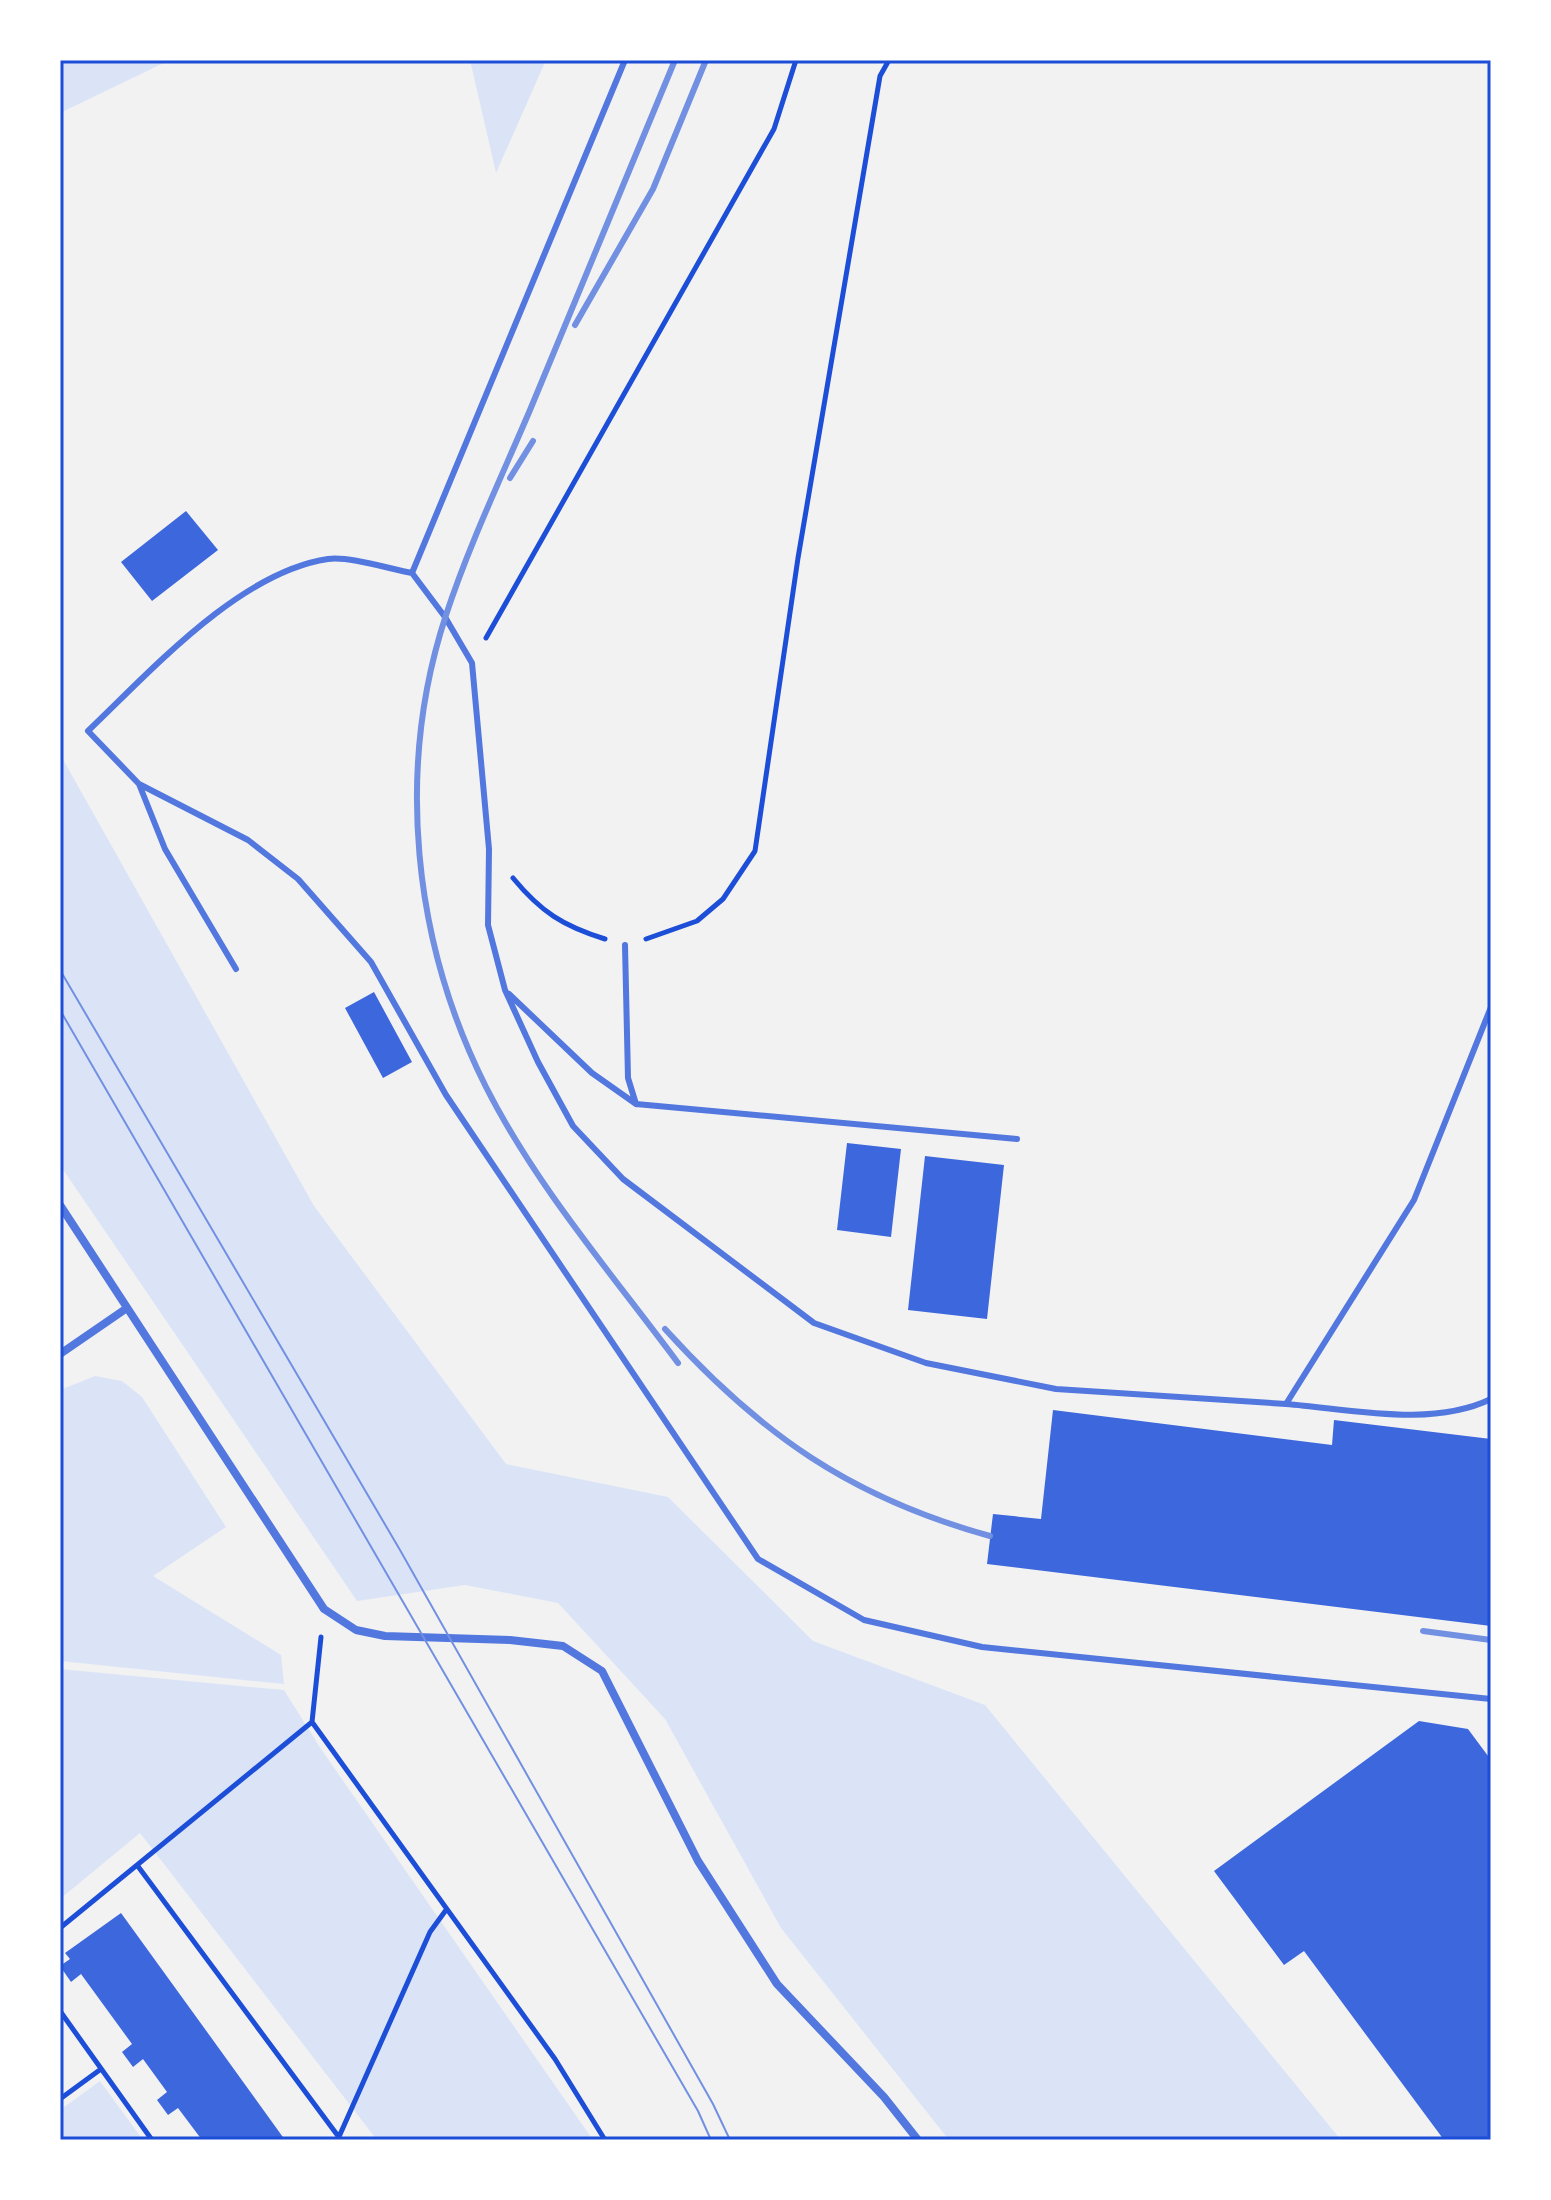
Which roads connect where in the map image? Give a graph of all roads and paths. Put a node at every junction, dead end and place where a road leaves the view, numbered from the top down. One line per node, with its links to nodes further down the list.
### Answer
1 (625, 60): 4 (lane)
2 (796, 60): 5 (path)
3 (889, 60): 8 (path)
4 (412, 573): 5 (lane); 6 (lane)
5 (472, 663): 7 (lane)
6 (139, 784): 9 (lane); 20 (lane)
7 (489, 849): 8 (path); 10 (lane)
8 (625, 945): 12 (lane)
9 (236, 969)
10 (505, 990): 12 (lane); 18 (lane)
11 (1491, 1007): 18 (lane)
12 (636, 1104): 13 (lane)
13 (1017, 1139)
14 (60, 1205): 15 (street)
15 (127, 1308): 16 (street); 19 (street)
16 (60, 1354)
17 (1491, 1399): 18 (lane)
18 (1286, 1404)
19 (324, 1609): 21 (path); 31 (street)
20 (1491, 1699)
21 (312, 1722): 22 (path); 23 (path)
22 (137, 1865): 24 (path); 28 (path)
23 (446, 1910): 28 (path); 30 (path)
24 (60, 1928)
25 (60, 2011): 26 (path)
26 (101, 2069): 27 (path); 29 (path)
27 (60, 2099)
28 (339, 2139)
29 (152, 2140)
30 (605, 2140)
31 (918, 2140)

